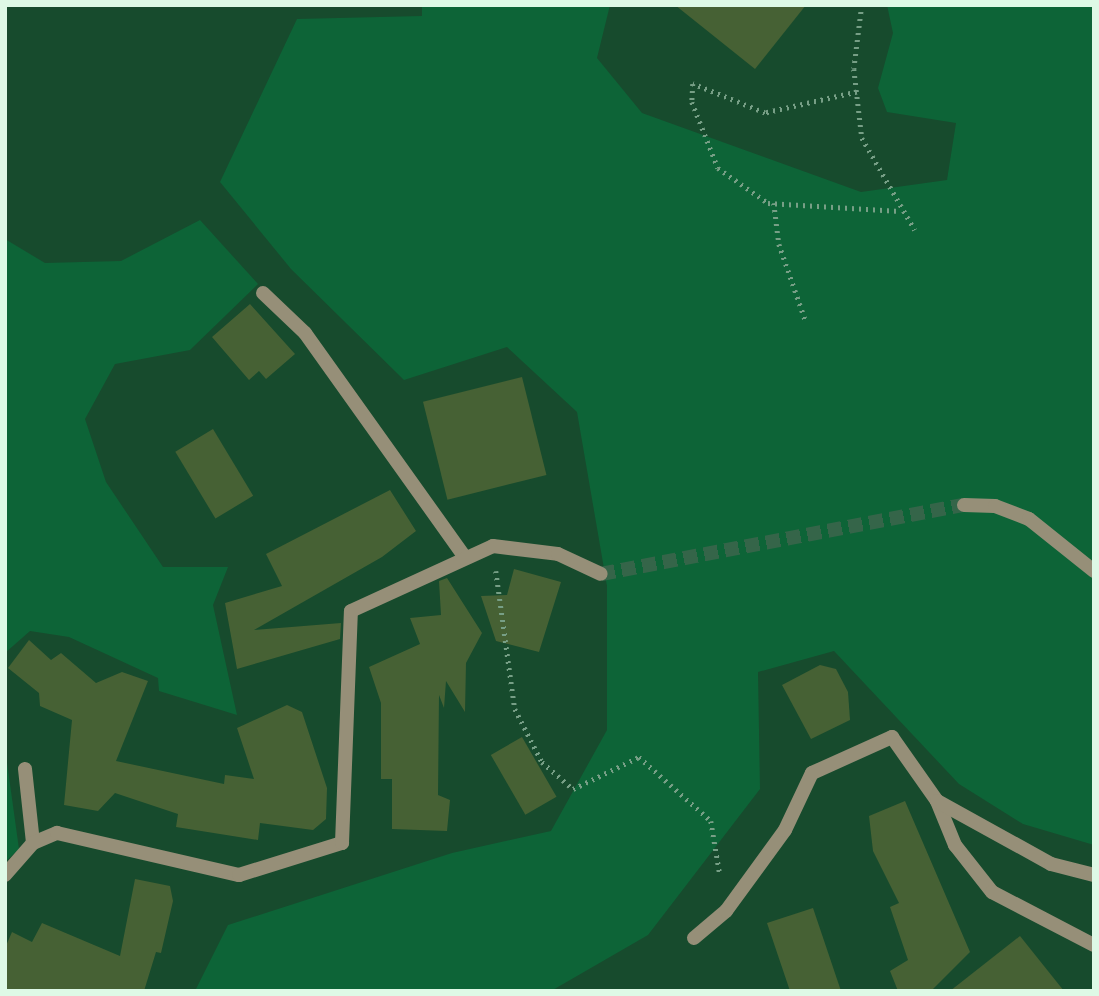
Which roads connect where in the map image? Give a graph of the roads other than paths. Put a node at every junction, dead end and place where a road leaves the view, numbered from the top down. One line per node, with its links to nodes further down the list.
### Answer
1 (263, 293): 3 (street)
2 (964, 505): 4 (street)
3 (464, 556): 5 (street); 8 (street)
4 (1094, 571)
5 (601, 574)
6 (25, 769): 8 (street)
7 (937, 801): 10 (street); 11 (street); 12 (street)
8 (33, 843): 9 (street)
9 (5, 875)
10 (1094, 875)
11 (694, 938)
12 (1094, 944)

